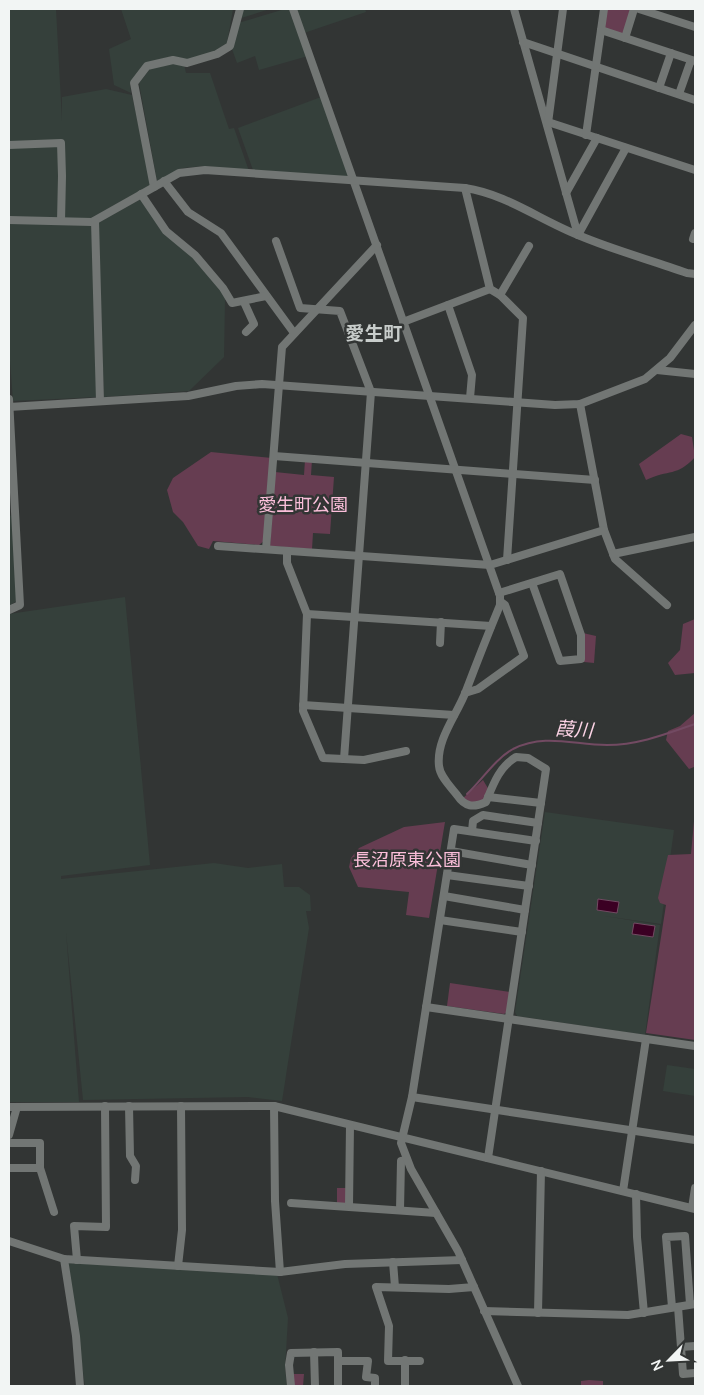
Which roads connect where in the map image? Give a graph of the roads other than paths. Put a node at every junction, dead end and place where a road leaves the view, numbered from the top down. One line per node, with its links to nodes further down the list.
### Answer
1 (240, 9): 27 (street)
2 (292, 9): 26 (street)
3 (514, 9): 11 (street)
4 (563, 9): 12 (street)
5 (604, 9): 9 (street)
6 (634, 9): 10 (street)
7 (640, 9): 8 (street)
8 (695, 27)
9 (601, 30): 10 (street); 15 (street)
10 (625, 38): 13 (street)
11 (524, 42): 12 (street); 19 (street)
12 (557, 53): 15 (street); 19 (street)
13 (671, 53): 14 (street); 16 (street)
14 (693, 60): 17 (street)
15 (596, 68): 16 (street); 20 (street)
16 (659, 88): 17 (street)
17 (679, 94): 18 (street)
18 (695, 100)
19 (547, 125): 20 (street); 29 (street)
20 (586, 135): 21 (street)
21 (597, 138): 23 (street); 29 (street)
22 (9, 145): 32 (street)
23 (626, 148): 24 (street); 35 (street)
24 (695, 170)
25 (164, 181): 26 (street); 27 (street); 43 (street)
26 (354, 181): 28 (street); 38 (street)
27 (154, 187): 30 (street)
28 (465, 188): 35 (street); 41 (street)
29 (566, 193): 35 (street)
30 (141, 194): 33 (street); 44 (street)
31 (9, 220): 32 (street)
32 (61, 221): 33 (street)
33 (95, 221): 57 (street)
34 (695, 233): 36 (street)
35 (578, 235): 40 (street)
36 (695, 239)
37 (276, 241): 46 (street)
38 (376, 244): 46 (street); 47 (street)
39 (529, 246): 42 (street)
40 (695, 274)
41 (490, 289): 42 (street); 45 (street)
42 (500, 295): 58 (street)
43 (266, 296): 44 (street); 50 (street)
44 (244, 302): 49 (street)
45 (448, 306): 47 (street); 56 (street)
46 (317, 309): 50 (street); 54 (street)
47 (404, 322): 55 (street)
48 (695, 326): 51 (street)
49 (246, 332)
50 (294, 333): 53 (street)
51 (657, 370): 52 (street); 59 (street)
52 (695, 374)
53 (280, 385): 54 (street); 57 (street); 61 (street)
54 (371, 392): 55 (street); 62 (street)
55 (430, 395): 56 (street); 63 (street)
56 (470, 398): 58 (street)
57 (100, 400): 60 (street)
58 (518, 402): 59 (street); 64 (street)
59 (580, 404): 65 (street)
60 (9, 405): 79 (street)
61 (274, 456): 62 (street); 69 (street)
62 (366, 464): 63 (street); 72 (street)
63 (456, 469): 64 (street); 74 (street)
64 (513, 473): 65 (street); 73 (street)
65 (595, 480): 66 (street)
66 (604, 530): 71 (street); 73 (street)
67 (695, 537): 71 (street)
68 (218, 546): 69 (street)
69 (266, 549): 70 (street)
70 (287, 551): 72 (street); 80 (street)
71 (613, 554): 78 (street)
72 (359, 556): 74 (street); 81 (street)
73 (507, 560): 74 (street)
74 (490, 565): 76 (street)
75 (532, 583): 75 (street); 76 (street)
76 (500, 593): 77 (street)
77 (501, 602): 83 (street); 85 (street)
78 (667, 605)
79 (9, 610)
80 (307, 614): 81 (street); 86 (street)
81 (355, 616): 82 (street); 87 (street)
82 (441, 622): 83 (street); 84 (street)
83 (492, 626): 85 (street)
84 (440, 643)
85 (465, 692): 88 (street)
86 (303, 705): 87 (street); 90 (street)
87 (348, 708): 88 (street); 90 (street)
88 (454, 716): 91 (street)
89 (406, 751): 90 (street)
90 (344, 760)
91 (488, 797): 92 (street); 92 (street)
92 (541, 803): 93 (street)
93 (538, 824): 94 (street); 95 (street)
94 (472, 831): 95 (street); 96 (street)
95 (536, 841): 97 (street)
96 (451, 851): 97 (street); 98 (street)
97 (532, 865): 99 (street)
98 (447, 875): 99 (street); 100 (street)
99 (529, 886): 101 (street)
100 (444, 896): 101 (street); 102 (street)
101 (525, 910): 103 (street)
102 (440, 920): 103 (street); 104 (street)
103 (522, 932): 105 (street)
104 (426, 1007): 105 (street); 108 (street)
105 (509, 1018): 106 (street); 114 (street)
106 (646, 1039): 107 (street); 116 (street)
107 (695, 1046)
108 (412, 1097): 114 (street); 118 (street)
109 (104, 1106): 110 (street); 113 (street); 138 (street)
110 (129, 1106): 111 (street); 126 (street)
111 (181, 1106): 112 (street); 141 (street)
112 (274, 1106): 115 (street); 142 (street)
113 (13, 1107): 117 (street)
114 (495, 1108): 116 (street); 121 (street)
115 (350, 1125): 118 (street); 131 (street)
116 (632, 1131): 119 (street); 128 (street)
117 (9, 1135)
118 (402, 1138): 121 (street); 122 (street)
119 (695, 1140)
120 (9, 1143): 124 (street)
121 (488, 1158): 125 (street)
122 (407, 1160): 133 (street); 135 (street)
123 (9, 1168): 124 (street)
124 (40, 1168): 134 (street)
125 (542, 1171): 128 (street); 148 (street)
126 (135, 1180)
127 (695, 1188): 132 (street)
128 (624, 1191): 129 (street)
129 (636, 1194): 132 (street); 149 (street)
130 (291, 1202): 131 (street)
131 (349, 1206): 133 (street)
132 (694, 1208)
133 (400, 1210): 135 (street)
134 (54, 1212)
135 (436, 1213): 139 (street)
136 (9, 1241): 137 (street)
137 (64, 1259): 138 (street); 157 (street)
138 (77, 1260): 141 (street)
139 (462, 1260): 140 (street); 144 (street)
140 (394, 1262): 142 (street); 143 (street)
141 (178, 1266): 142 (street)
142 (280, 1272)
143 (395, 1287): 144 (street); 153 (street)
144 (474, 1287): 147 (street)
145 (693, 1304): 146 (street); 146 (street)
146 (675, 1307): 149 (street); 151 (street)
147 (484, 1311): 148 (street); 163 (street)
148 (538, 1313): 149 (street)
149 (644, 1313)
150 (695, 1346): 151 (street)
151 (681, 1347): 156 (street)
152 (314, 1352): 154 (street); 158 (street); 159 (street)
153 (405, 1360): 155 (street); 162 (street)
154 (338, 1361): 160 (street); 161 (street)
155 (420, 1361)
156 (695, 1373)
157 (80, 1386)
158 (291, 1386)
159 (315, 1386)
160 (338, 1386)
161 (375, 1386)
162 (405, 1386)
163 (518, 1386)

